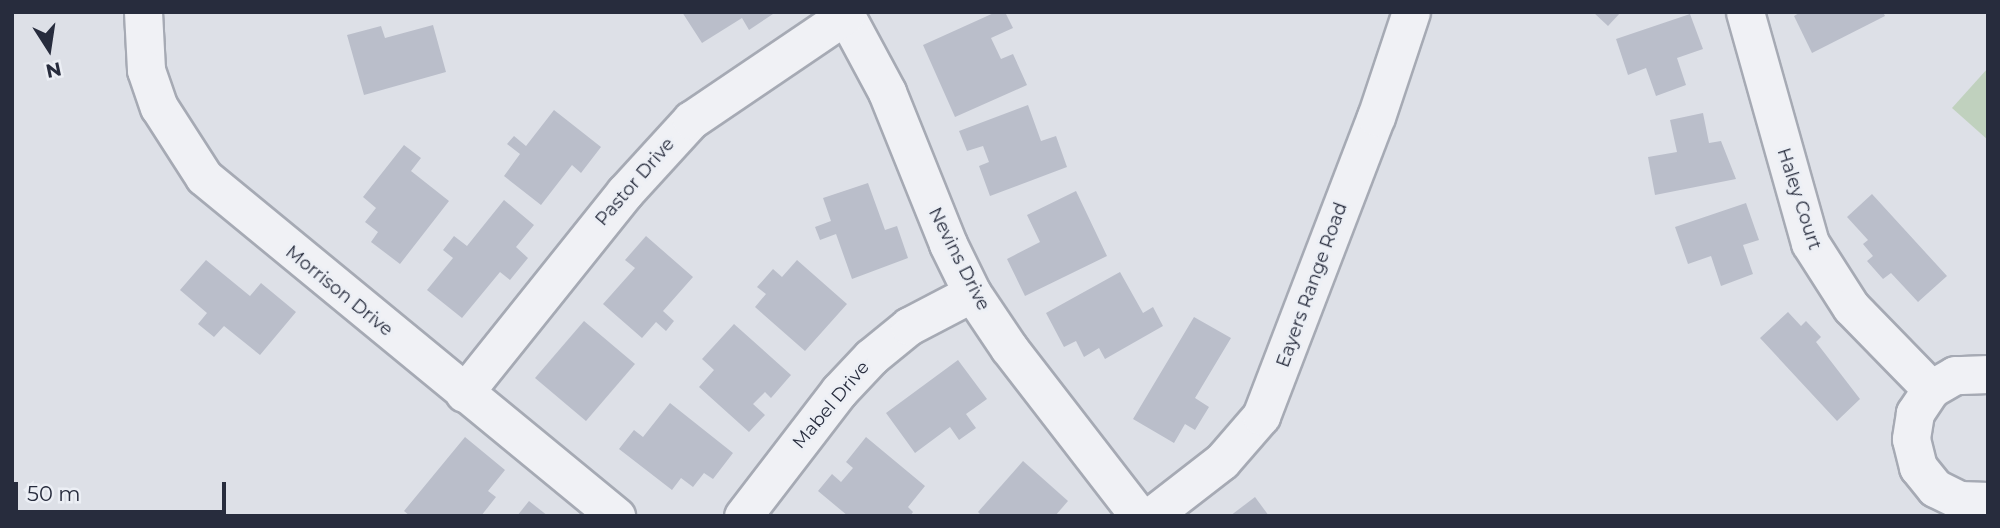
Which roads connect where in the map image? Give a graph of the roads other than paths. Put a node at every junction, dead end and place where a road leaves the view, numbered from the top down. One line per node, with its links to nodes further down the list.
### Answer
1 (143, 12): 8 (street, Morrison Drive)
2 (1411, 12): 13 (street, Eayers Range Road)
3 (1745, 12): 7 (street, Haley Court)
4 (845, 14): 5 (street, Nevins Drive); 8 (street, Pastor Drive)
5 (972, 293): 11 (street, Mabel Drive); 12 (street, Nevins Drive)
6 (1988, 374): 7 (street)
7 (1931, 390): 9 (street)
8 (464, 393): 10 (street, Morrison Drive)
9 (1988, 501)
10 (616, 516)
11 (744, 516)
12 (1139, 516)
13 (1151, 516)

